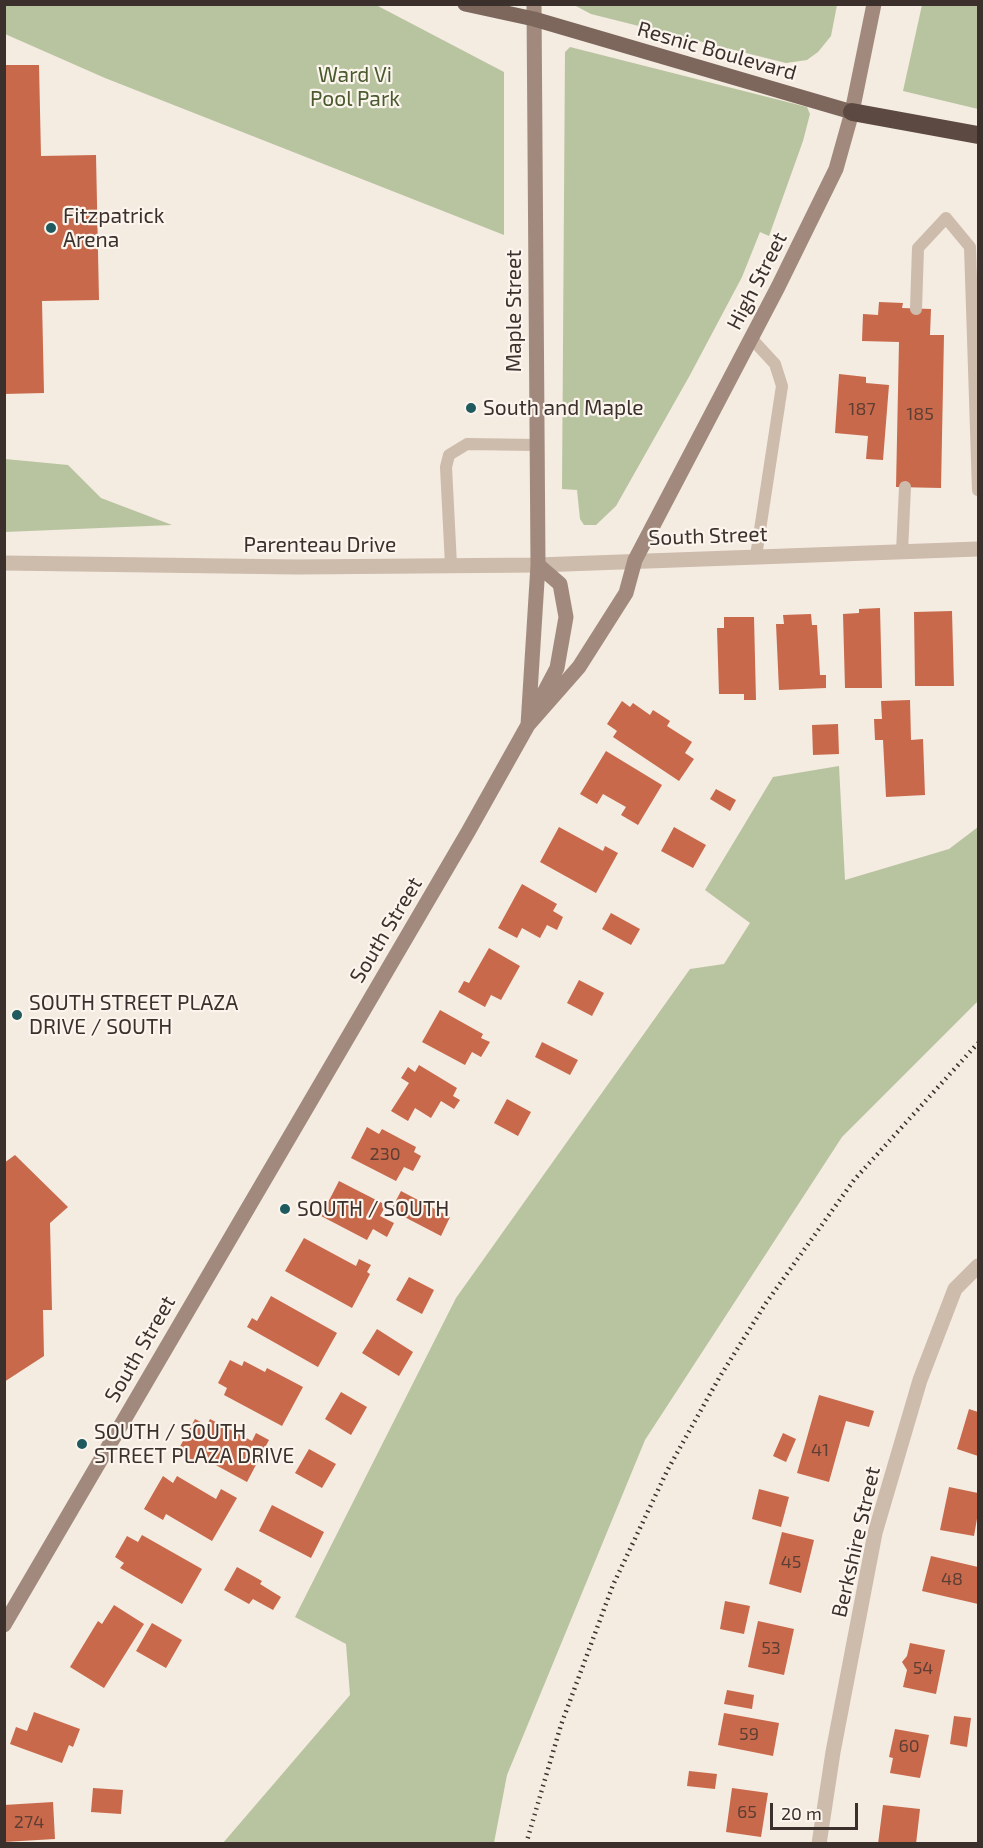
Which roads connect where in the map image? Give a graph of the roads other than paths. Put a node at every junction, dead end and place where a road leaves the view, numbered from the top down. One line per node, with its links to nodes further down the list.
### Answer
1 (465, 4): 3 (main road, Resnic Boulevard)
2 (874, 4): 4 (main road, High Street)
3 (534, 12): 4 (main road, Resnic Boulevard); 8 (main road, Maple Street)
4 (852, 112): 5 (highway); 7 (main road, High Street)
5 (978, 135)
6 (916, 309): 10 (lane)
7 (752, 338): 13 (lane); 14 (main road, High Street)
8 (536, 445): 16 (main road, Maple Street); 17 (lane)
9 (905, 487): 12 (lane)
10 (978, 490)
11 (978, 549): 12 (street, South Street)
12 (902, 552): 13 (street, South Street)
13 (756, 556): 14 (street, South Street)
14 (635, 560): 16 (street, Parenteau Drive); 18 (main road, South Street)
15 (4, 563): 17 (street, Parenteau Drive)
16 (538, 565): 17 (street, Parenteau Drive); 18 (main road, Maple Street); 18 (main road)
17 (451, 566)
18 (528, 725): 20 (main road, South Street)
19 (978, 1266): 21 (street, Berkshire Street)
20 (4, 1625)
21 (819, 1844)

